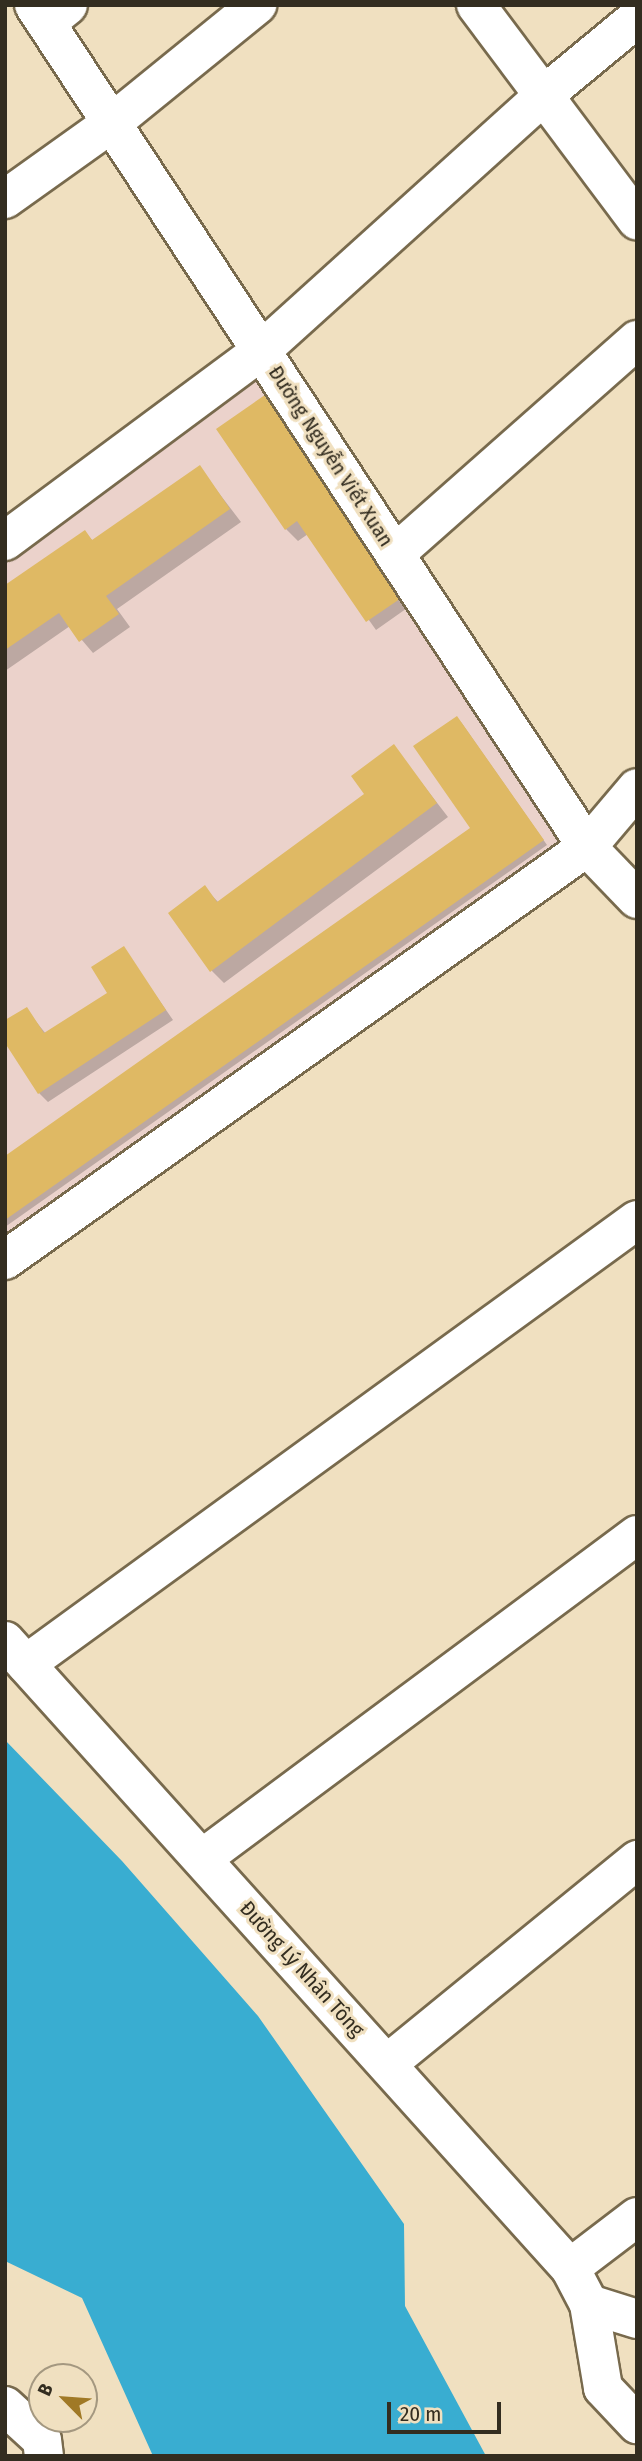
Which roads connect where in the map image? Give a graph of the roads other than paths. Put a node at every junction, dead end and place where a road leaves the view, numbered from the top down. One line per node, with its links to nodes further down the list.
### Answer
1 (257, 5): 6 (street)
2 (476, 5): 5 (street)
3 (49, 11): 6 (street, Đường Nguyễn Viết Xuan)
4 (637, 18): 5 (street)
5 (544, 94): 8 (street); 10 (street)
6 (113, 122): 7 (street); 10 (street, Đường Nguyễn Viết Xuan)
7 (5, 199)
8 (637, 220)
9 (637, 340): 12 (street)
10 (262, 350): 11 (street); 12 (street, Đường Nguyễn Viết Xuan)
11 (5, 541)
12 (395, 554): 14 (street, Đường Nguyễn Viết Xuan)
13 (637, 789): 14 (street)
14 (586, 848): 15 (street, Đường Nguyễn Viết Xuan); 17 (street)
15 (637, 899)
16 (637, 1220): 19 (street)
17 (5, 1260)
18 (637, 1535): 20 (street)
19 (16, 1653): 20 (street, Đường Lý Nhân Tông)
20 (203, 1858): 22 (street, Đường Lý Nhân Tông)
21 (637, 1860): 22 (street)
22 (387, 2064): 24 (street, Đường Lý Nhân Tông)
23 (637, 2217): 24 (street)
24 (570, 2268): 25 (street, Đường Lý Nhân Tông)
25 (589, 2304): 26 (street); 28 (street, Đường Lý Nhân Tông)
26 (637, 2319)
27 (5, 2406): 29 (street)
28 (637, 2424)
29 (44, 2456)

